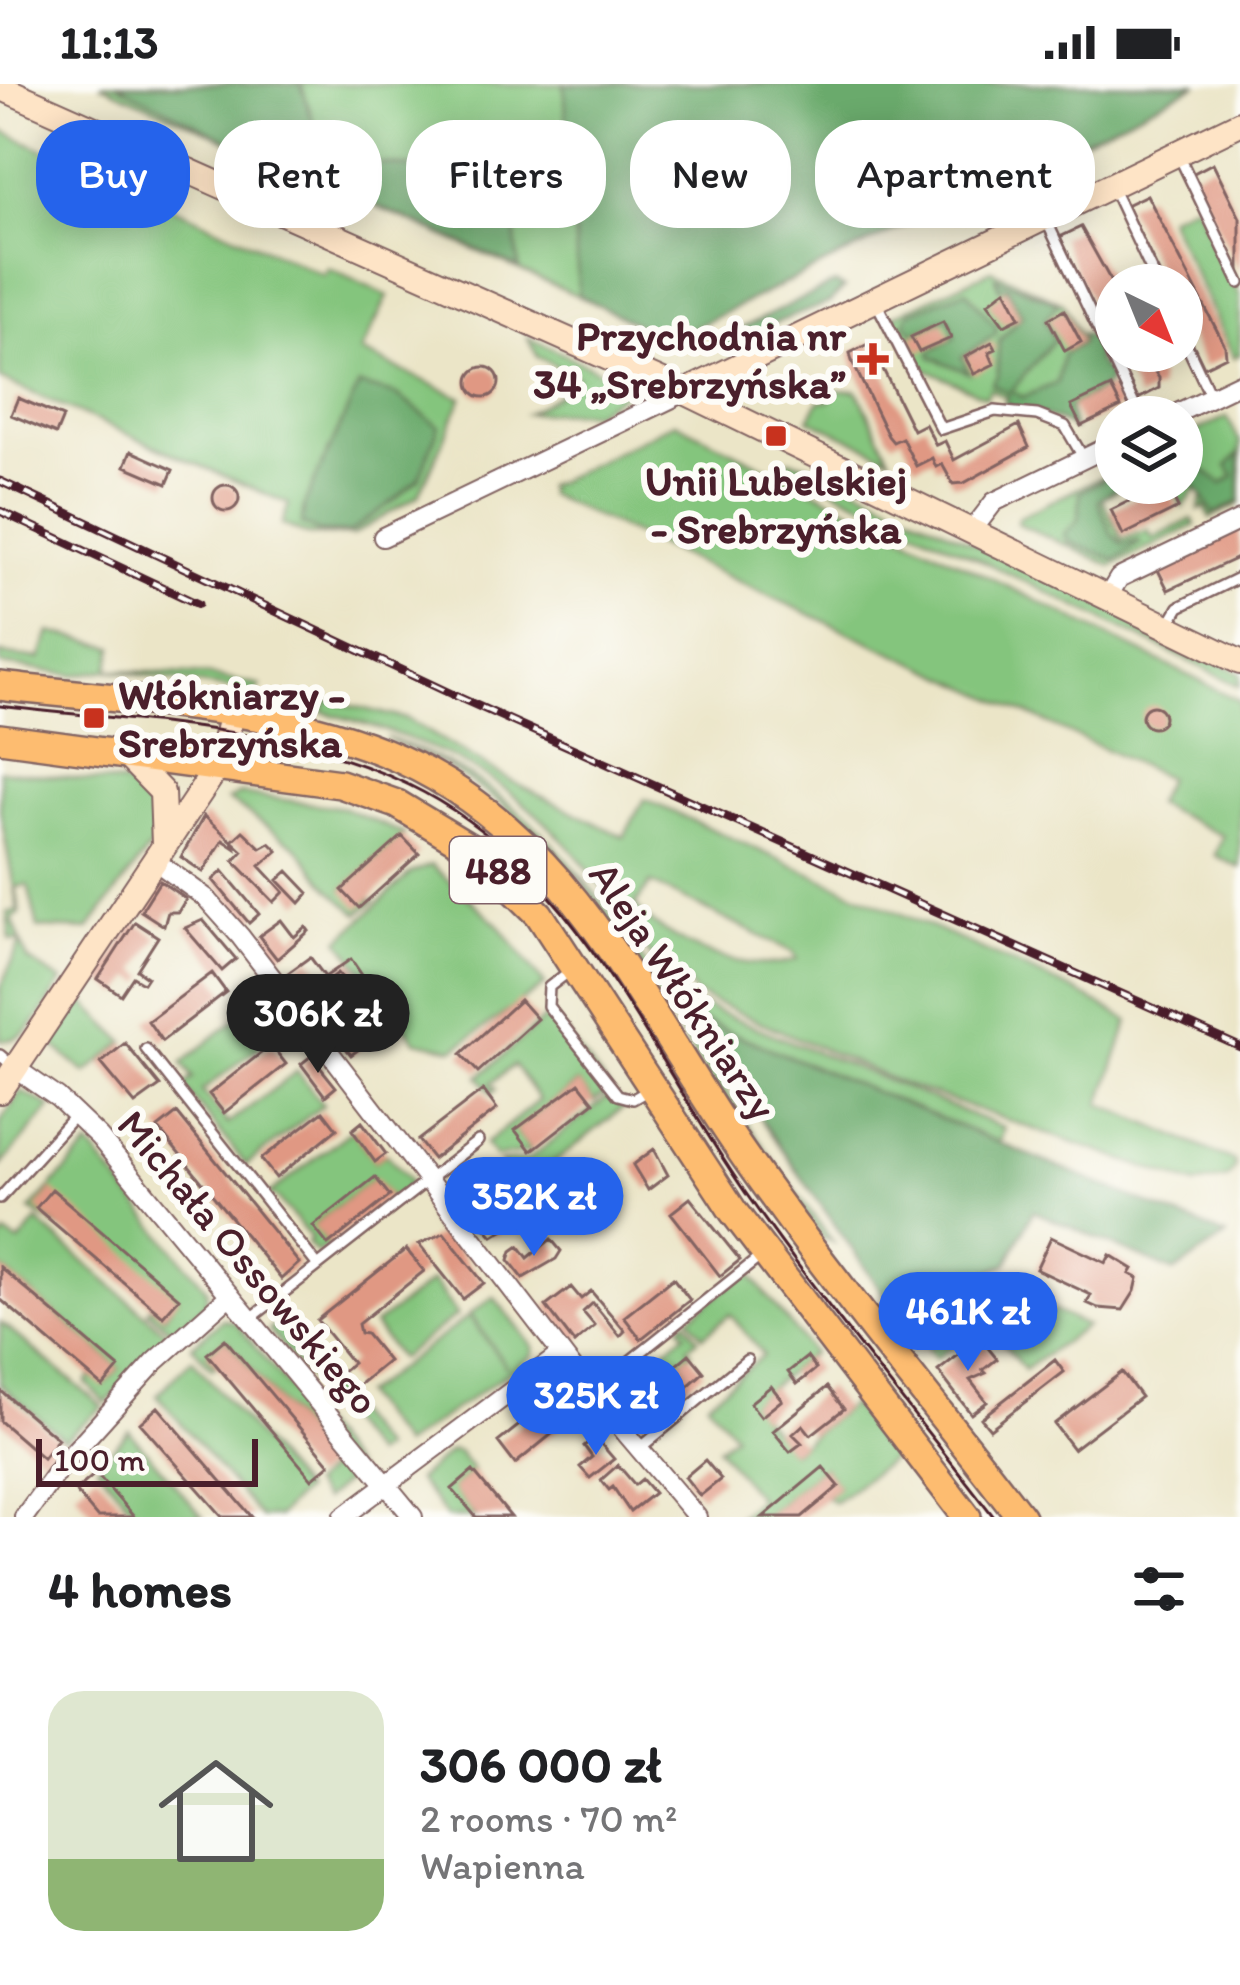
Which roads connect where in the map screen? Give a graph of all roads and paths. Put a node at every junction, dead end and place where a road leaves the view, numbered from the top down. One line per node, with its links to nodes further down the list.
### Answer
1 (0, 86): 13 (street)
2 (1240, 123): 3 (street)
3 (1178, 154): 4 (street); 9 (lane)
4 (1112, 186): 5 (street); 8 (lane)
5 (1095, 194)
6 (1022, 228): 10 (street)
7 (1050, 228): 14 (lane)
8 (1148, 264)
9 (1240, 283)
10 (875, 300): 13 (street); 18 (lane)
11 (1199, 372): 15 (lane)
12 (1240, 383): 15 (street)
13 (685, 392): 20 (street); 21 (street)
14 (1130, 396)
15 (1211, 397): 16 (street)
16 (1203, 401)
17 (1095, 454): 18 (street)
18 (1084, 459): 20 (street)
19 (1240, 520): 23 (street)
20 (971, 532): 23 (street)
21 (383, 537)
22 (1240, 577): 24 (lane)
23 (1107, 598): 24 (street)
24 (1168, 626): 25 (street)
25 (1240, 662)
26 (0, 686): 27 (main road, Aleja Włókniarzy / 488)
27 (232, 714): 30 (street); 55 (main road, Aleja Włókniarzy / 488)
28 (0, 737): 29 (main road, Aleja Włókniarzy / 488)
29 (126, 755): 30 (main road, Aleja Włókniarzy / 488); 31 (street)
30 (218, 766): 31 (street); 32 (main road, Aleja Włókniarzy / 488)
31 (159, 853): 34 (street); 39 (street)
32 (576, 967): 35 (main road, Aleja Włókniarzy / 488); 35 (lane)
33 (146, 1048): 42 (lane)
34 (8, 1062): 36 (street); 37 (street, Michała Ossowskiego)
35 (653, 1087): 41 (main road, Aleja Włókniarzy / 488)
36 (0, 1091)
37 (76, 1114): 40 (lane); 43 (street, Michała Ossowskiego)
38 (478, 1141): 39 (lane)
39 (428, 1180): 42 (lane); 45 (street)
40 (0, 1198)
41 (764, 1253): 47 (lane); 54 (main road, Aleja Włókniarzy / 488)
42 (318, 1266): 44 (lane)
43 (230, 1295): 44 (street, Michała Ossowskiego); 50 (street)
44 (250, 1319): 49 (street, Michała Ossowskiego)
45 (561, 1354): 47 (street); 49 (street)
46 (747, 1360): 48 (lane)
47 (591, 1392): 48 (street)
48 (639, 1449): 53 (street)
49 (386, 1483): 51 (street); 52 (street, Michała Ossowskiego)
50 (24, 1517)
51 (343, 1517)
52 (413, 1517)
53 (697, 1517)
54 (967, 1517)
55 (1021, 1517)

